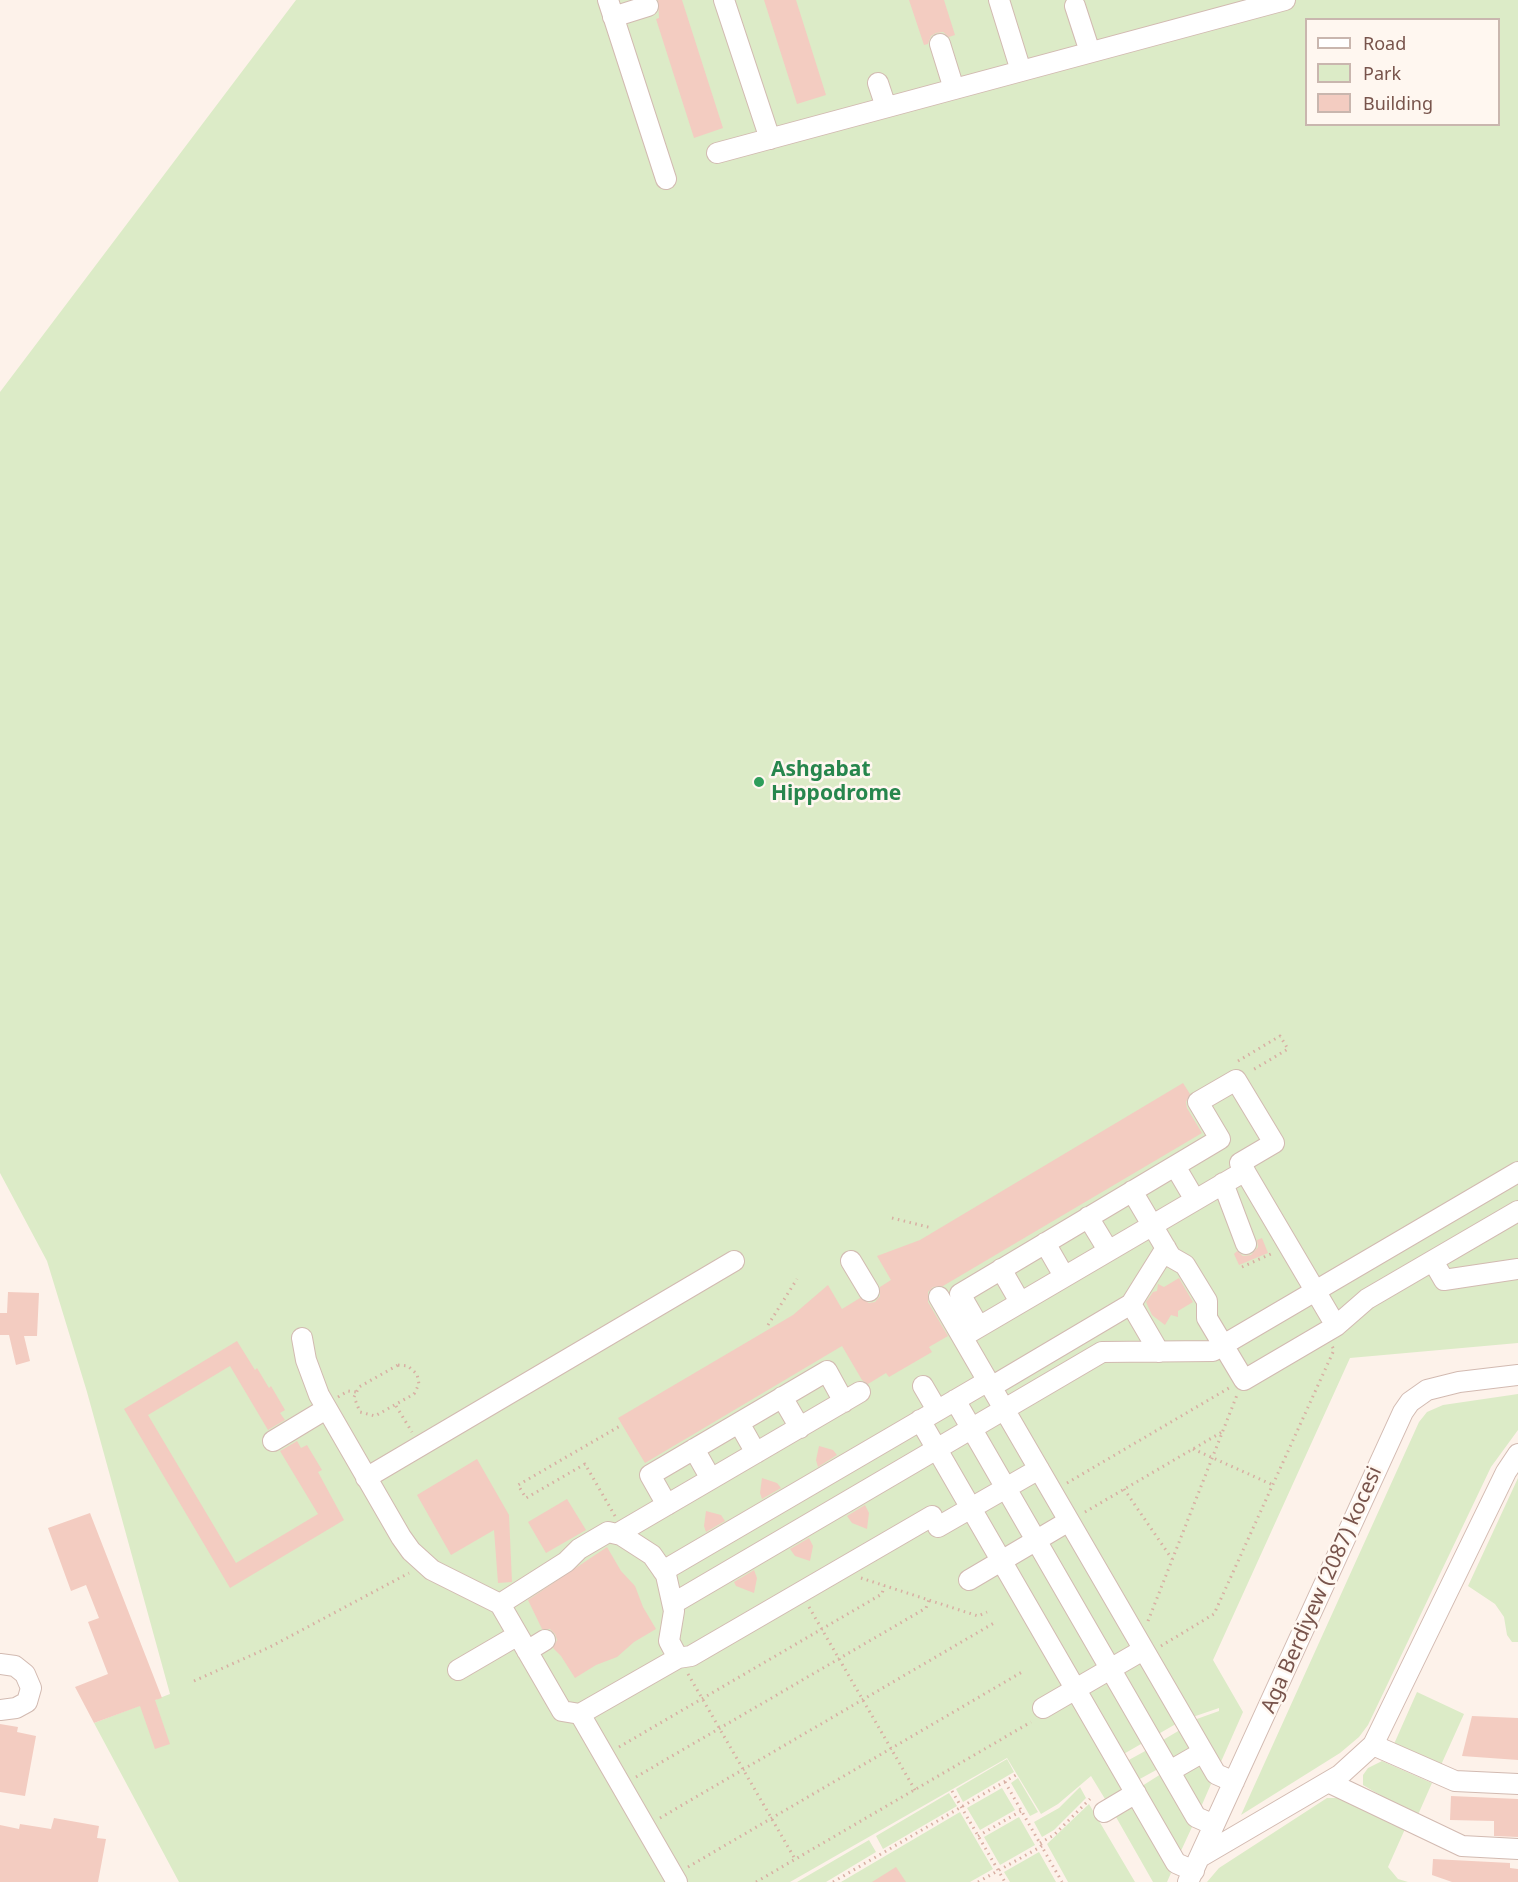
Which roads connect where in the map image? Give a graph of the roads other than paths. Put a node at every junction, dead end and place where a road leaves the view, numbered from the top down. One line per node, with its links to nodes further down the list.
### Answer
1 (724, 0): 14 (street)
2 (999, 0): 10 (street)
3 (1285, 0): 6 (street)
4 (648, 6): 7 (street)
5 (1075, 6): 9 (street)
6 (1221, 8): 9 (street)
7 (610, 9): 16 (street)
8 (940, 44): 12 (street)
9 (1090, 52): 10 (street)
10 (1021, 71): 12 (street)
11 (878, 83): 13 (street)
12 (954, 89): 13 (street)
13 (886, 108): 14 (street)
14 (770, 139): 15 (street)
15 (717, 153)
16 (666, 179)
17 (1174, 1166): 18 (street); 21 (street); 22 (street)
18 (1245, 1170): 20 (street); 38 (street)
19 (1518, 1172): 35 (street)
20 (1223, 1183): 22 (street); 27 (street)
21 (1132, 1191): 24 (street); 25 (street)
22 (1195, 1200): 25 (street)
23 (1513, 1216): 30 (street)
24 (1088, 1217): 26 (street); 29 (street)
25 (1152, 1225): 28 (street); 29 (street)
26 (1045, 1243): 33 (street); 36 (street)
27 (1246, 1244)
28 (1166, 1248): 42 (street); 47 (street)
29 (1108, 1250): 36 (street)
30 (1433, 1260): 34 (street); 40 (street)
31 (734, 1261): 68 (street)
32 (851, 1261): 37 (street)
33 (1001, 1269): 41 (street); 45 (street)
34 (1518, 1269)
35 (1350, 1270): 38 (street); 40 (street)
36 (1064, 1276): 41 (street)
37 (869, 1291)
38 (1316, 1291): 44 (street); 47 (street)
39 (939, 1297): 45 (street)
40 (1367, 1299): 44 (street)
41 (1020, 1302): 45 (street)
42 (1131, 1304): 43 (street); 49 (street)
43 (1089, 1329): 48 (street); 51 (street)
44 (1330, 1329): 47 (street)
45 (970, 1332): 51 (street)
46 (303, 1338): 55 (street)
47 (1223, 1345): 49 (street)
48 (1102, 1352): 49 (street); 57 (street)
49 (1159, 1352)
50 (1518, 1375): 95 (street, Aga Berdiyew (2087) kocesi)
51 (989, 1384): 54 (street); 57 (street)
52 (923, 1386): 56 (street)
53 (782, 1397): 59 (street); 60 (street); 60 (street)
54 (955, 1400): 56 (street); 61 (street)
55 (326, 1410): 62 (street); 68 (street)
56 (937, 1410): 58 (street)
57 (1005, 1410): 61 (street); 67 (street)
58 (920, 1420): 64 (street); 77 (street)
59 (739, 1423): 63 (street); 65 (street)
60 (800, 1428): 65 (street)
61 (972, 1429): 64 (street); 70 (street)
62 (273, 1441)
63 (694, 1449): 69 (street); 71 (street)
64 (936, 1449): 72 (street); 79 (street)
65 (756, 1453): 69 (street)
66 (1518, 1454): 92 (street)
67 (1039, 1469): 70 (street); 73 (street)
68 (366, 1478): 80 (street)
69 (711, 1479): 71 (street)
70 (1006, 1488): 72 (street); 75 (street)
71 (667, 1505): 74 (street)
72 (971, 1509): 76 (street); 84 (street)
73 (1069, 1521): 75 (street); 83 (street)
74 (620, 1532): 77 (street); 80 (street)
75 (1036, 1540): 76 (street); 86 (street)
76 (1001, 1561): 78 (street); 88 (street)
77 (663, 1570): 79 (street)
78 (969, 1580)
79 (674, 1603): 84 (street)
80 (500, 1604): 82 (street)
81 (545, 1640): 82 (street)
82 (523, 1643): 87 (street); 91 (street)
83 (1142, 1647): 86 (street); 93 (street)
84 (678, 1658): 91 (street)
85 (0, 1664): 89 (street)
86 (1110, 1669): 88 (street); 94 (street)
87 (458, 1670)
88 (1075, 1689): 90 (street); 98 (street)
89 (0, 1710)
90 (1041, 1713)
91 (580, 1714): 103 (street)
92 (1373, 1745): 96 (street); 97 (street)
93 (1203, 1752): 94 (street); 95 (street)
94 (1170, 1771): 100 (street)
95 (1234, 1782): 100 (street, Aga Berdiyew (2087) kocesi)
96 (1328, 1782): 101 (street); 102 (street)
97 (1518, 1784)
98 (1136, 1793): 99 (street); 102 (street)
99 (1099, 1805)
100 (1214, 1825): 102 (street, Aga Berdiyew (2087) kocesi)
101 (1518, 1849)
102 (1194, 1870)
103 (679, 1877)

